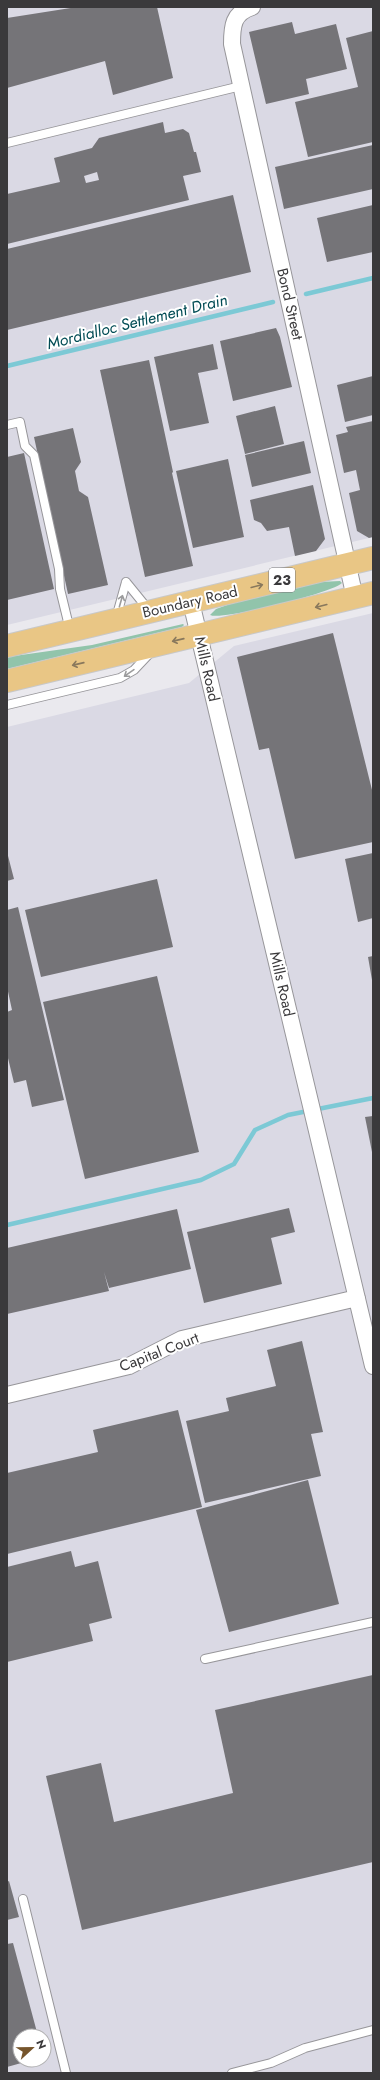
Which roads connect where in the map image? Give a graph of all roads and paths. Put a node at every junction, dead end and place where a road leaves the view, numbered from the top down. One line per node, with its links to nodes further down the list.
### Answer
1 (245, 8): 2 (street, Bond Street)
2 (241, 86): 3 (lane); 6 (street, Bond Street)
3 (7, 143)
4 (7, 424): 11 (lane)
5 (373, 558): 6 (main road, Boundary Road / 23)
6 (347, 564): 7 (street, Bond Street); 8 (main road, Boundary Road / 23, one-way to 6)
7 (364, 595): 12 (main road, 23, one-way to 12)
8 (192, 602): 9 (main road, Boundary Road / 23); 12 (street, Mills Road)
9 (150, 612): 10 (main road, Boundary Road / 23); 10 (lane, one-way to 9)
10 (116, 620): 11 (main road, Boundary Road / 23)
11 (70, 631): 14 (main road, Boundary Road / 23)
12 (200, 635): 13 (main road, 23, one-way to 13); 17 (street, Mills Road)
13 (157, 645): 15 (main road, 23, one-way to 15); 16 (lane, one-way to 16)
14 (7, 646)
15 (7, 681)
16 (7, 705)
17 (357, 1298): 18 (street, Mills Road); 20 (street, Capital Court)
18 (370, 1341): 19 (street, Mills Road)
19 (373, 1366)
20 (7, 1395)
21 (373, 1622): 22 (lane)
22 (205, 1659)
23 (23, 1899): 25 (lane)
24 (373, 2030): 26 (lane)
25 (66, 2073)
26 (232, 2073)

